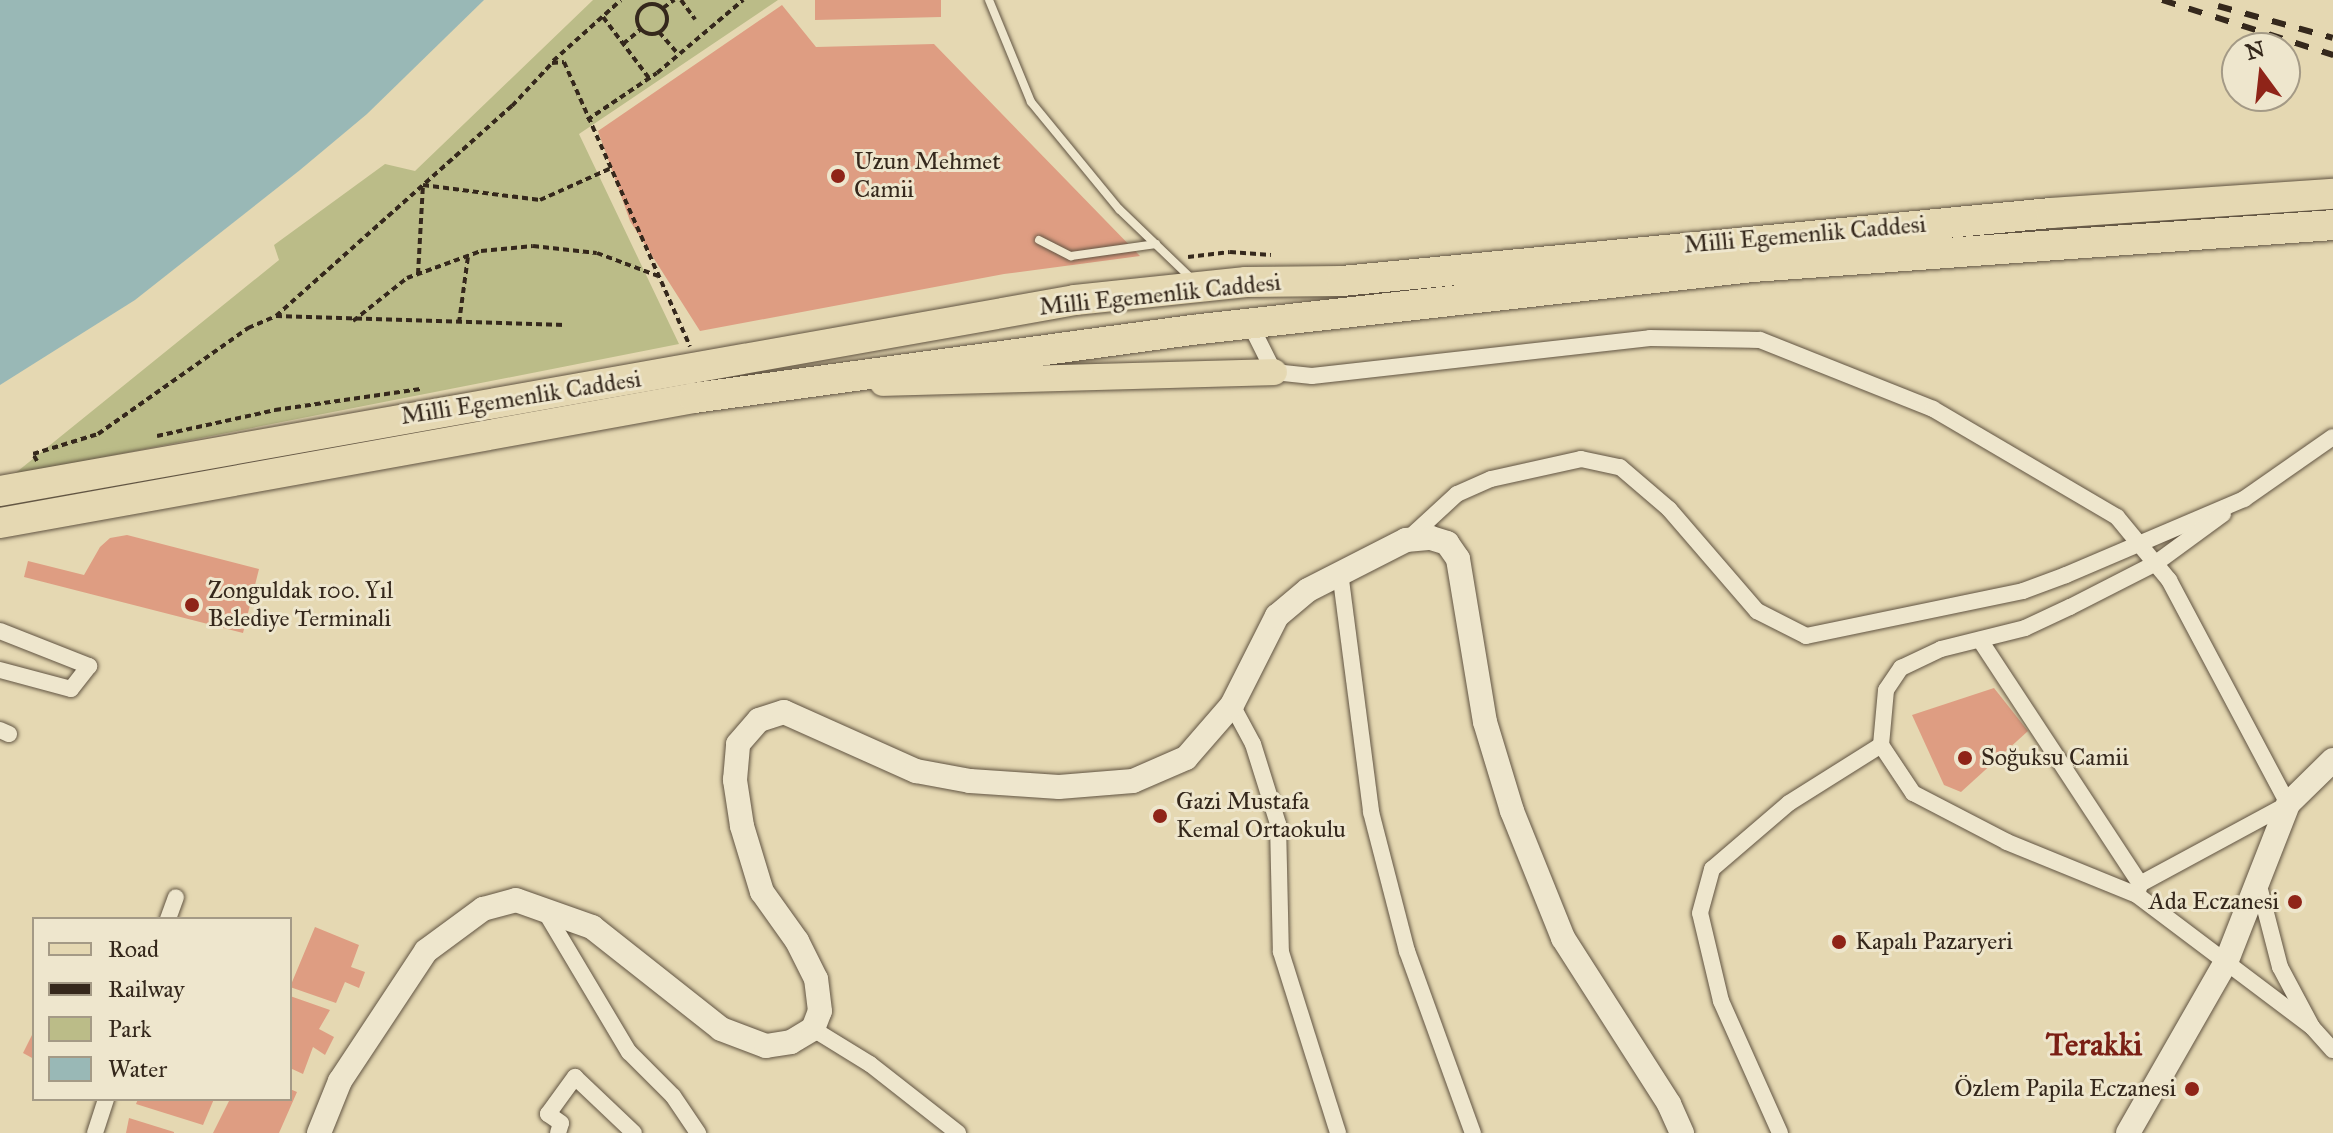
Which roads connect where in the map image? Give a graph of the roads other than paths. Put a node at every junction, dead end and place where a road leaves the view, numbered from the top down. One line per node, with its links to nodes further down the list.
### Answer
1 (989, 0): 5 (lane)
2 (2333, 194): 6 (highway, Milli Egemenlik Caddesi)
3 (2333, 225): 8 (highway, Milli Egemenlik Caddesi)
4 (1039, 240): 5 (lane)
5 (1156, 244): 7 (lane)
6 (1246, 282): 7 (highway, Milli Egemenlik Caddesi); 8 (highway)
7 (1201, 287): 9 (highway); 13 (highway, Milli Egemenlik Caddesi)
8 (1250, 324): 9 (highway, Milli Egemenlik Caddesi); 10 (street)
9 (1206, 328): 10 (main road); 11 (highway, Milli Egemenlik Caddesi)
10 (1268, 371): 11 (main road); 19 (street)
11 (787, 385): 17 (highway, Milli Egemenlik Caddesi)
12 (2333, 437): 16 (street)
13 (177, 461): 14 (highway); 15 (highway, Milli Egemenlik Caddesi)
14 (0, 484)
15 (0, 491)
16 (2244, 499): 19 (street); 20 (street)
17 (0, 523)
18 (1406, 540): 19 (street); 21 (street); 47 (street)
19 (2141, 541): 20 (street)
20 (2156, 563): 23 (street); 28 (street)
21 (1340, 572): 25 (street); 46 (street)
22 (0, 631): 24 (street)
23 (1980, 640): 26 (street); 30 (street)
24 (0, 670)
25 (1232, 705): 36 (street); 45 (street)
26 (1881, 745): 30 (street); 48 (street)
27 (2333, 760): 28 (street)
28 (2288, 804): 29 (street); 30 (street)
29 (2258, 882): 34 (street); 35 (street)
30 (2138, 890): 34 (street)
31 (176, 897): 33 (street)
32 (543, 907): 36 (street); 40 (street); 43 (street)
33 (169, 917)
34 (2227, 960): 35 (street); 49 (street)
35 (2312, 1027): 37 (street)
36 (813, 1029): 44 (street)
37 (2333, 1050)
38 (105, 1101): 39 (street)
39 (95, 1133)
40 (319, 1133)
41 (558, 1133): 42 (street)
42 (634, 1133)
43 (698, 1133)
44 (958, 1133)
45 (1338, 1133)
46 (1473, 1133)
47 (1682, 1133)
48 (1780, 1133)
49 (2128, 1133)

